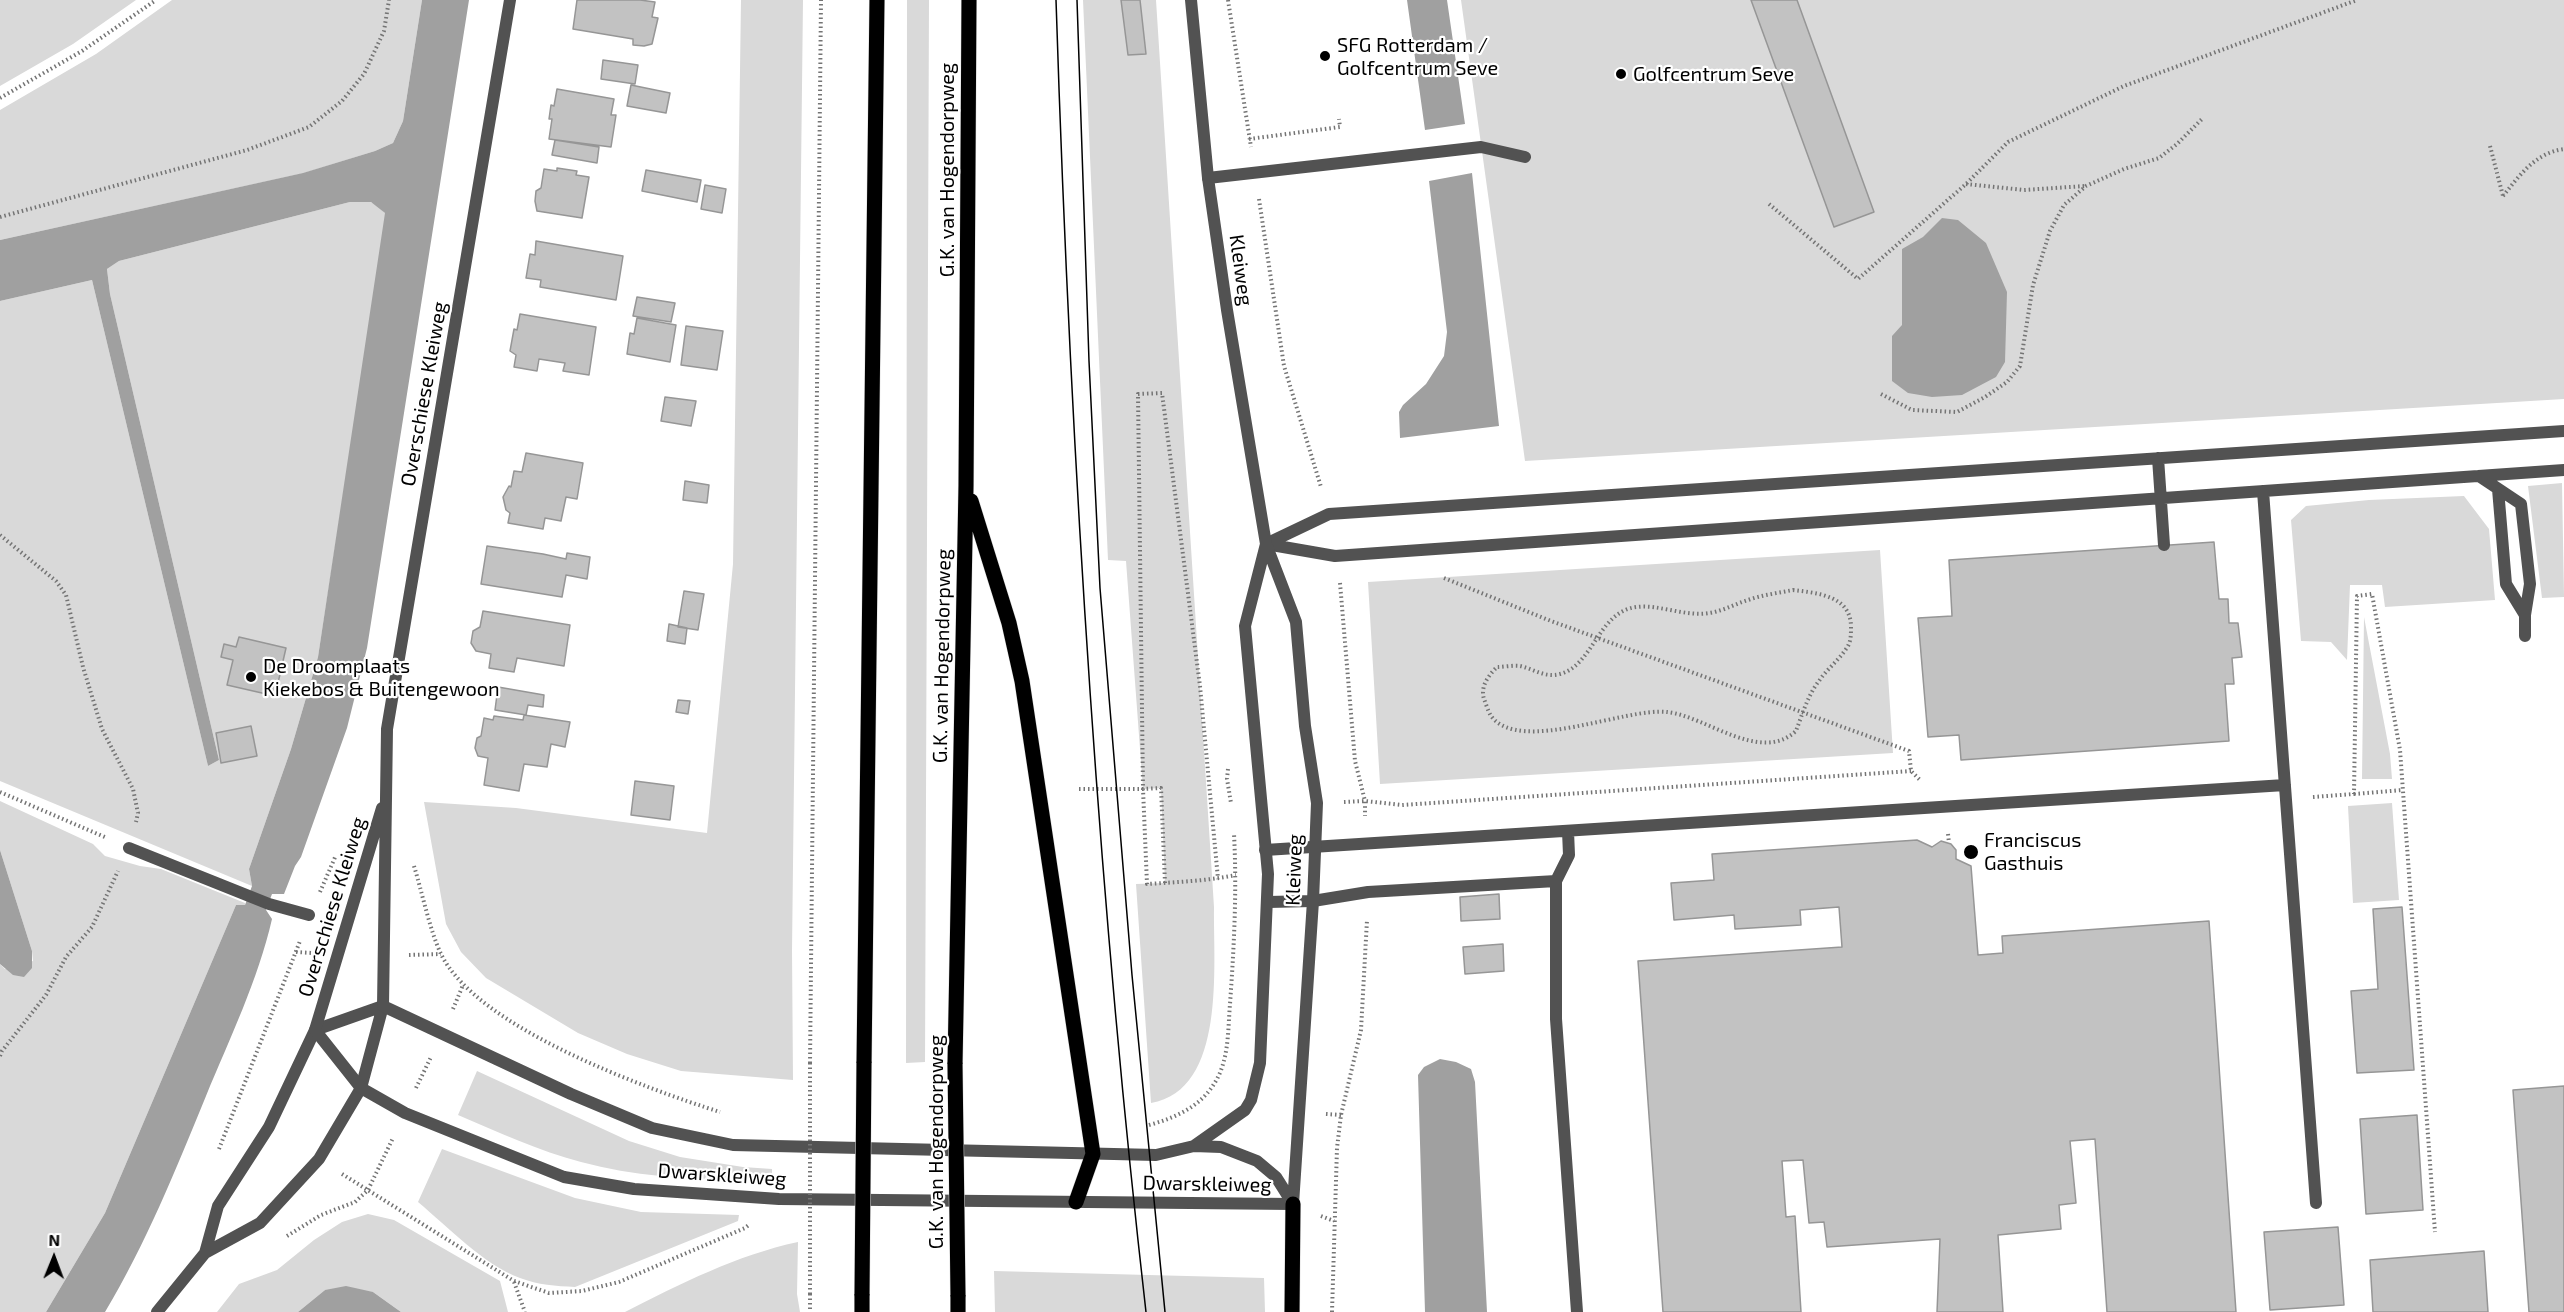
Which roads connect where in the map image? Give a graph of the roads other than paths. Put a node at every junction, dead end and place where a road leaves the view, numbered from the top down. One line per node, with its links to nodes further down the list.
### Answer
1 (510, 0): 20 (street, Overschiese Kleiweg)
2 (877, 0): 39 (main road, bridge)
3 (969, 0): 11 (main road, G.K. van Hogendorpweg)
4 (1191, 0): 6 (street, Kleiweg)
5 (1525, 157): 6 (street)
6 (1208, 178): 15 (street, Kleiweg)
7 (2564, 430): 8 (street)
8 (2158, 458): 14 (street); 15 (street)
9 (2564, 470): 10 (street)
10 (2480, 476): 12 (street); 13 (street)
11 (966, 486): 33 (main road); 40 (main road, G.K. van Hogendorpweg, bridge)
12 (2498, 489): 17 (street); 17 (street)
13 (2263, 491): 14 (street); 19 (street)
14 (2160, 498): 15 (street); 16 (street)
15 (1266, 544): 22 (street, Kleiweg); 24 (street, Kleiweg)
16 (2164, 545)
17 (2525, 615): 18 (street)
18 (2525, 636)
19 (2285, 785): 21 (street); 35 (street)
20 (386, 795): 29 (street, Overschiese Kleiweg); 30 (street, Overschiese Kleiweg)
21 (1568, 831): 22 (street); 25 (street)
22 (1315, 847): 24 (street); 26 (street, Kleiweg)
23 (129, 848): 28 (street)
24 (1265, 850): 27 (street, Kleiweg)
25 (1556, 881): 26 (street); 42 (street)
26 (1313, 901): 27 (street); 36 (street, Kleiweg)
27 (1268, 902): 32 (street, Kleiweg)
28 (309, 915)
29 (383, 1006): 30 (street, Overschiese Kleiweg); 31 (street, Overschiese Kleiweg); 33 (street, Dwarskleiweg)
30 (315, 1030): 31 (street, Dwarskleiweg); 37 (street, Overschiese Kleiweg)
31 (361, 1088): 34 (street, Dwarskleiweg); 37 (street, Overschiese Kleiweg)
32 (1194, 1146): 33 (street, Dwarskleiweg); 36 (street, Dwarskleiweg)
33 (1093, 1154): 34 (main road)
34 (1076, 1202): 36 (street, Dwarskleiweg)
35 (2316, 1203)
36 (1293, 1204): 41 (main road)
37 (205, 1253): 38 (street, Overschiese Kleiweg)
38 (158, 1312)
39 (862, 1312)
40 (958, 1312)
41 (1292, 1312)
42 (1576, 1312)

